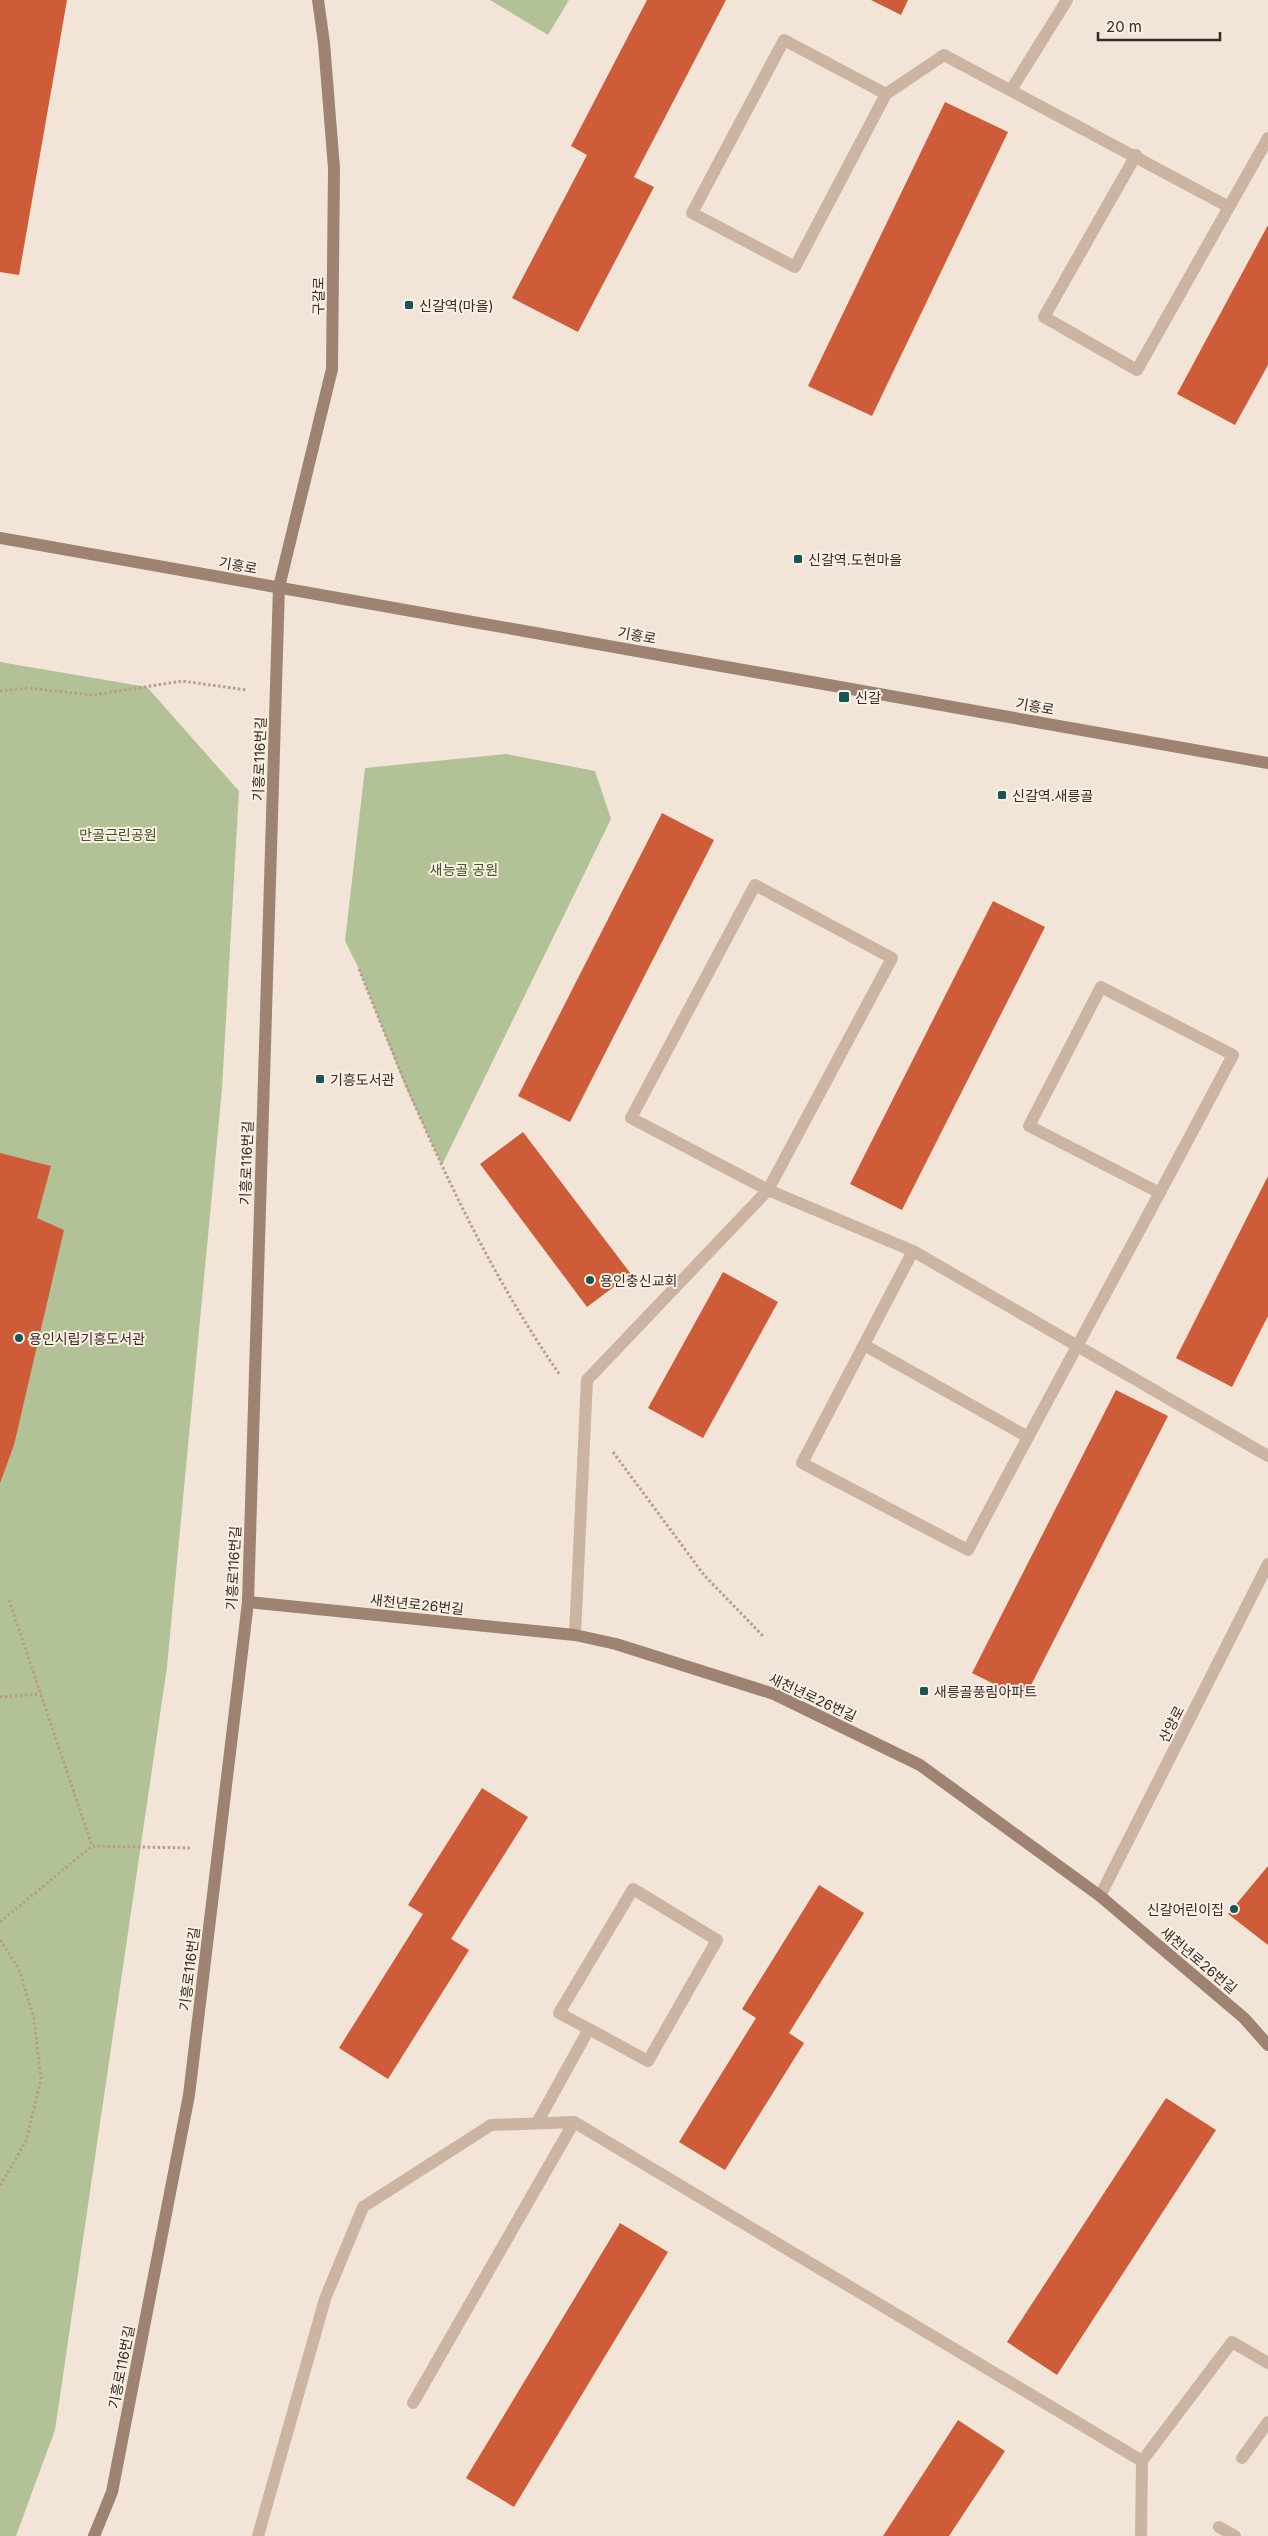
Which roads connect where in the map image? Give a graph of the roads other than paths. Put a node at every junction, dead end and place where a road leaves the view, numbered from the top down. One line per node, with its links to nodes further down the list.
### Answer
1 (318, 0): 9 (street, 구갈로)
2 (1067, 0): 3 (street)
3 (1011, 90): 4 (street); 6 (street)
4 (886, 94): 4 (street)
5 (1268, 138): 7 (street)
6 (1136, 155): 7 (street); 7 (street)
7 (1229, 207)
8 (0, 538): 9 (street, 기흥로)
9 (279, 587): 10 (street, 기흥로); 19 (street, 기흥로116번길)
10 (1268, 762)
11 (768, 1190): 11 (street); 13 (street); 20 (street)
12 (1160, 1193): 12 (street); 14 (street)
13 (913, 1251): 14 (street); 15 (street)
14 (1076, 1344): 16 (street); 17 (street)
15 (864, 1345): 16 (street); 16 (street)
16 (1028, 1437)
17 (1268, 1456)
18 (1268, 1564): 21 (street, 산양로)
19 (248, 1602): 20 (street, 새천년로26번길); 32 (street, 기흥로116번길)
20 (575, 1635): 21 (street, 새천년로26번길)
21 (1100, 1896): 23 (street, 새천년로26번길)
22 (589, 2029): 22 (street); 25 (street)
23 (1268, 2045)
24 (574, 2122): 25 (street); 27 (street); 30 (street)
25 (537, 2123): 33 (street)
26 (1268, 2363): 30 (street)
27 (413, 2403)
28 (1268, 2422): 29 (street)
29 (1242, 2458)
30 (1142, 2461): 34 (street)
31 (1219, 2527): 35 (street)
32 (94, 2536)
33 (258, 2536)
34 (1141, 2536)
35 (1234, 2536)

